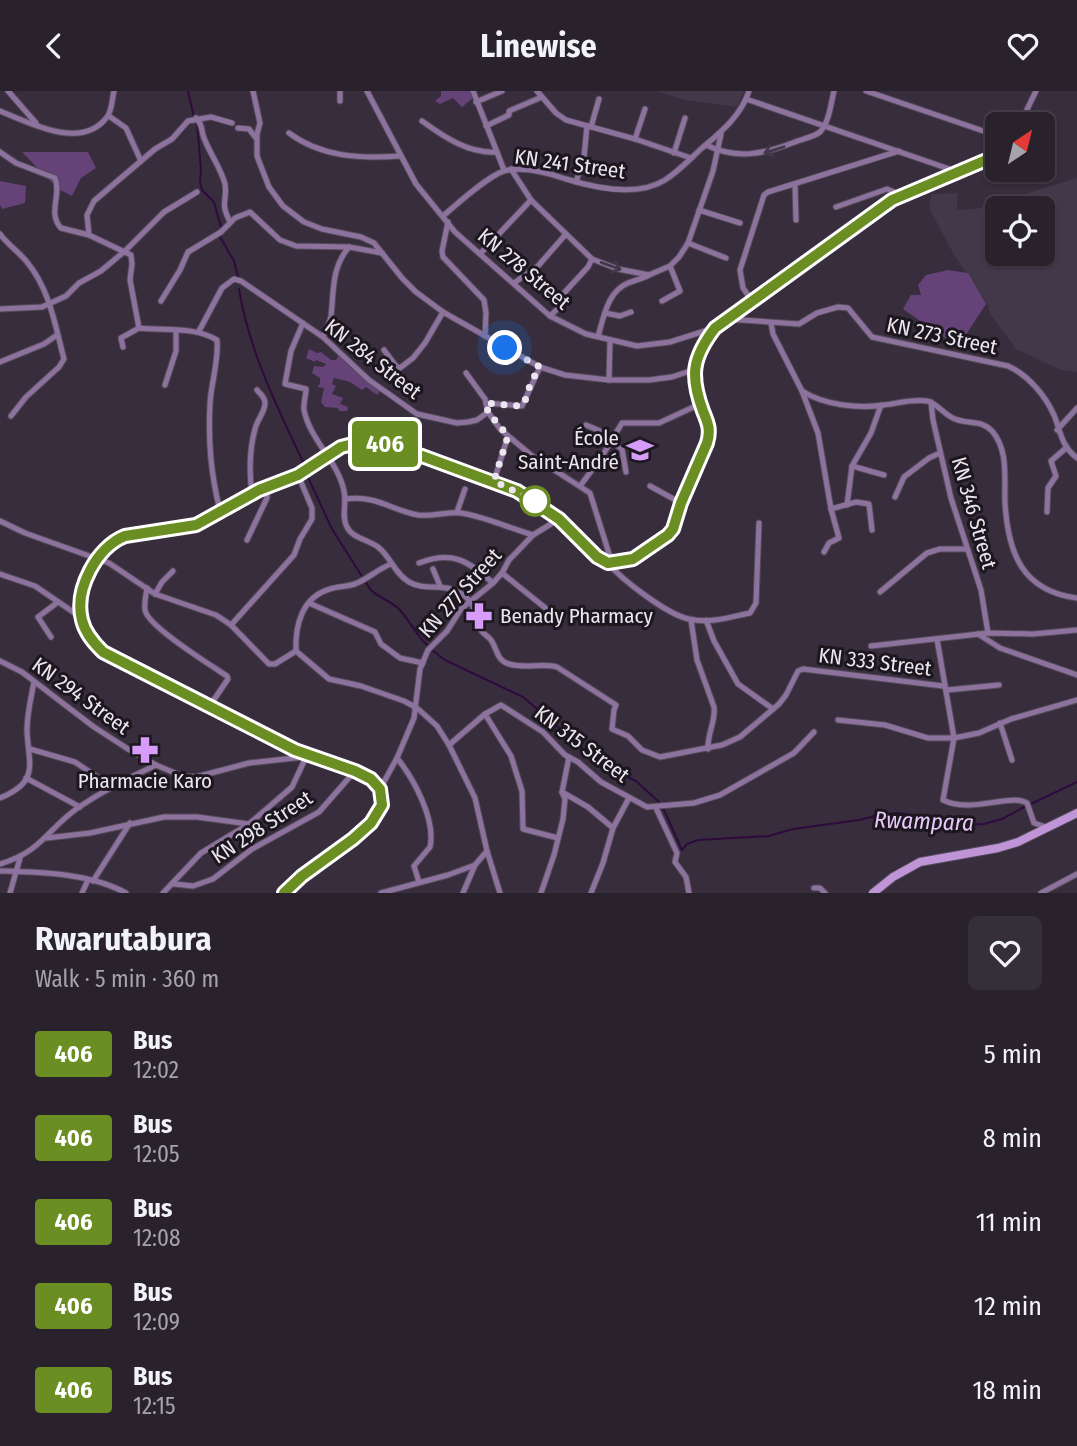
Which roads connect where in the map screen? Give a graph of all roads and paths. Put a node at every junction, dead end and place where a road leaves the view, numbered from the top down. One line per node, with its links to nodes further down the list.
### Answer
1 (8, 91): 26 (street)
2 (114, 91): 21 (street)
3 (253, 91): 34 (street)
4 (340, 91): 16 (street)
5 (367, 91): 42 (street, KN 278 Street)
6 (473, 91): 17 (street)
7 (502, 91): 17 (street)
8 (537, 91): 13 (street)
9 (749, 91): 15 (street, KN 241 Street)
10 (834, 91): 27 (street)
11 (866, 91): 32 (street)
12 (1036, 91): 20 (street)
13 (542, 97): 28 (street); 29 (street)
14 (600, 99): 29 (street)
15 (746, 99): 27 (street); 31 (street, KN 241 Street)
16 (340, 101)
17 (476, 102): 28 (street)
18 (645, 109): 35 (street)
19 (0, 111): 26 (street)
20 (1026, 112)
21 (109, 116): 26 (street); 44 (street)
22 (196, 118): 25 (street); 44 (street); 57 (street)
23 (685, 118): 41 (street)
24 (422, 121): 40 (street)
25 (232, 123)
26 (37, 124)
27 (824, 125): 37 (street, one-way to 37); 38 (street)
28 (486, 126): 40 (street)
29 (589, 127): 35 (street); 48 (street)
30 (239, 128): 34 (street)
31 (721, 132): 36 (street, KN 241 Street); 37 (street)
32 (985, 132)
33 (289, 133): 42 (street)
34 (257, 139): 66 (street)
35 (635, 139): 41 (street)
36 (706, 145): 37 (street); 43 (street, KN 241 Street)
37 (717, 151): 54 (street)
38 (899, 151): 47 (street); 49 (street)
39 (0, 152): 62 (street)
40 (497, 152): 46 (street)
41 (674, 152): 43 (street)
42 (400, 156): 55 (street, KN 278 Street)
43 (691, 158): 48 (street, KN 241 Street)
44 (141, 161): 62 (street)
45 (985, 161): 47 (street)
46 (508, 170): 48 (street, KN 241 Street); 52 (street); 55 (street, KN 241 Street)
47 (959, 173): 51 (street)
48 (576, 182)
49 (795, 185): 56 (street); 75 (street)
50 (197, 192): 65 (street)
51 (901, 195): 53 (street); 75 (street)
52 (530, 200): 60 (street); 67 (street)
53 (836, 207)
54 (699, 210): 59 (street); 63 (street)
55 (443, 216): 58 (street, KN 278 Street)
56 (796, 220)
57 (230, 222): 64 (street); 73 (street)
58 (447, 222): 67 (street, KN 278 Street); 90 (street)
59 (740, 223)
60 (566, 234): 69 (street); 72 (street)
61 (0, 235): 76 (street)
62 (89, 235): 65 (street)
63 (688, 243): 68 (street); 70 (street)
64 (349, 247): 66 (street); 92 (street)
65 (126, 250): 76 (street); 85 (street)
66 (382, 253): 78 (street)
67 (480, 254): 72 (street, KN 278 Street)
68 (726, 258)
69 (592, 259): 71 (street, one-way to 71); 81 (street)
70 (670, 266): 71 (street); 74 (street)
71 (649, 275): 80 (street)
72 (514, 283): 81 (street, KN 278 Street)
73 (161, 301)
74 (662, 301)
75 (753, 302): 82 (street)
76 (50, 304): 77 (street); 89 (street)
77 (0, 309)
78 (443, 311): 90 (street); 95 (street)
79 (631, 312): 80 (street)
80 (605, 313): 91 (street)
81 (550, 316): 91 (street, KN 278 Street)
82 (727, 319): 84 (street, KN 273 Street); 86 (street)
83 (303, 323): 88 (street, KN 284 Street); 92 (street, KN 284 Street); 117 (street)
84 (771, 323): 103 (street); 112 (street, KN 273 Street)
85 (139, 328): 87 (street); 94 (street)
86 (715, 328): 93 (street, KN 278 Street); 98 (street)
87 (176, 331): 88 (street); 101 (street)
88 (199, 331): 134 (street)
89 (57, 335): 96 (street); 110 (street)
90 (485, 336): 97 (street)
91 (598, 336): 93 (street, KN 278 Street)
92 (323, 337): 109 (street, KN 284 Street)
93 (610, 340): 100 (street)
94 (123, 347)
95 (384, 350)
96 (0, 362)
97 (540, 367): 100 (street); 105 (street)
98 (693, 370): 100 (street); 106 (street)
99 (466, 373): 105 (street)
100 (609, 380)
101 (165, 385)
102 (257, 390): 128 (street)
103 (802, 391): 107 (street); 133 (street)
104 (931, 401): 107 (street); 116 (street, KN 346 Street); 158 (street)
105 (486, 403): 109 (street)
106 (700, 404): 114 (street); 131 (street)
107 (881, 405): 119 (street)
108 (1077, 408): 112 (street)
109 (488, 412): 113 (street)
110 (11, 417)
111 (586, 425): 114 (street)
112 (1057, 430): 115 (street, KN 273 Street)
113 (508, 436): 123 (street); 124 (street)
114 (612, 439): 120 (street); 124 (street)
115 (1066, 448): 118 (street, KN 273 Street); 136 (street)
116 (940, 453): 129 (street); 143 (street, KN 346 Street)
117 (327, 457): 121 (street); 123 (street); 130 (street)
118 (1077, 458)
119 (852, 466): 122 (street); 132 (street)
120 (626, 472)
121 (298, 475): 126 (street); 166 (street)
122 (884, 475)
123 (494, 481): 137 (street)
124 (580, 486): 147 (street)
125 (650, 486): 131 (street)
126 (267, 487): 128 (street); 142 (street)
127 (465, 489): 135 (street)
128 (252, 495): 134 (street)
129 (895, 497)
130 (345, 499): 135 (street); 148 (street)
131 (681, 503): 147 (street)
132 (847, 505): 133 (street); 140 (street)
133 (831, 509): 144 (street)
134 (220, 511): 145 (street)
135 (457, 512): 141 (street)
136 (1047, 512)
137 (559, 519): 141 (street, KN 277 Street); 147 (street)
138 (0, 521): 145 (street)
139 (759, 523): 165 (street)
140 (872, 530)
141 (533, 535): 151 (street, KN 277 Street)
142 (247, 540)
143 (967, 549): 156 (street); 168 (street, KN 346 Street)
144 (824, 552)
145 (97, 559): 155 (street); 163 (street)
146 (419, 563): 153 (street)
147 (610, 563): 164 (street)
148 (391, 564): 154 (street); 161 (street)
149 (433, 569): 154 (street)
150 (173, 571): 157 (street)
151 (502, 573): 153 (street, KN 277 Street); 162 (street)
152 (0, 574): 160 (street)
153 (493, 583): 159 (street, KN 277 Street)
154 (440, 586): 159 (street)
155 (147, 588): 157 (street); 181 (street)
156 (880, 592)
157 (155, 594): 166 (street)
158 (1077, 598)
159 (470, 601): 175 (street, KN 277 Street); 191 (street)
160 (58, 602): 163 (street); 170 (street)
161 (309, 603): 173 (street); 175 (street)
162 (554, 615)
163 (82, 618): 181 (street)
164 (691, 620): 165 (street); 191 (street)
165 (706, 620): 183 (street)
166 (232, 625): 173 (street)
167 (1077, 631): 168 (street)
168 (988, 633): 169 (street)
169 (978, 634): 171 (street); 176 (street)
170 (51, 637)
171 (937, 639): 172 (street); 179 (street)
172 (871, 646)
173 (296, 651): 182 (street)
174 (0, 661): 177 (street, KN 294 Street)
175 (424, 663): 182 (street, KN 277 Street)
176 (1077, 675)
177 (34, 682): 190 (street); 196 (street, KN 294 Street)
178 (999, 685): 179 (street, KN 333 Street)
179 (947, 690): 183 (street, KN 333 Street); 188 (street)
180 (1077, 700): 186 (street)
181 (209, 706): 192 (street)
182 (417, 708): 189 (street); 194 (street, KN 277 Street)
183 (773, 709): 191 (street)
184 (485, 714): 189 (street); 193 (street, KN 315 Street); 212 (street)
185 (838, 720): 188 (street)
186 (1000, 723): 188 (street); 195 (street)
187 (814, 732): 205 (street)
188 (954, 738): 209 (street)
189 (449, 745): 213 (street)
190 (30, 749): 198 (street); 199 (street)
191 (708, 749)
192 (306, 756): 196 (street, KN 294 Street); 197 (street); 208 (street)
193 (569, 757): 201 (street); 203 (street, KN 315 Street)
194 (397, 758): 200 (street, KN 277 Street); 221 (street)
195 (1012, 760)
196 (156, 765): 199 (street)
197 (355, 771): 200 (street); 222 (street, KN 298 Street)
198 (26, 778): 202 (street); 204 (street)
199 (112, 787): 204 (street)
200 (380, 789): 228 (street, KN 277 Street)
201 (562, 792): 210 (street); 212 (street)
202 (0, 798)
203 (629, 798): 205 (street, KN 315 Street); 210 (street)
204 (80, 807): 211 (street)
205 (656, 808): 234 (street)
206 (1077, 813): 209 (main road)
207 (130, 823): 208 (street); 211 (street); 220 (street)
208 (249, 824): 222 (street)
209 (1050, 827): 236 (main road)
210 (613, 828): 233 (street)
211 (47, 838): 214 (street)
212 (558, 838): 232 (street)
213 (487, 851): 216 (street); 231 (street)
214 (20, 858): 215 (street); 218 (street)
215 (0, 864)
216 (475, 865): 221 (street); 230 (street)
217 (0, 871): 218 (street)
218 (17, 871): 220 (street); 224 (street)
219 (1077, 874): 237 (street)
220 (91, 881): 225 (street); 226 (street)
221 (419, 882): 229 (street)
222 (174, 884): 227 (street)
223 (814, 888): 235 (street)
224 (10, 893)
225 (82, 893)
226 (126, 893)
227 (163, 893)
228 (284, 893)
229 (381, 893)
230 (463, 893)
231 (500, 893)
232 (541, 893)
233 (591, 893)
234 (689, 893)
235 (825, 893)
236 (873, 893)
237 (1041, 893)

